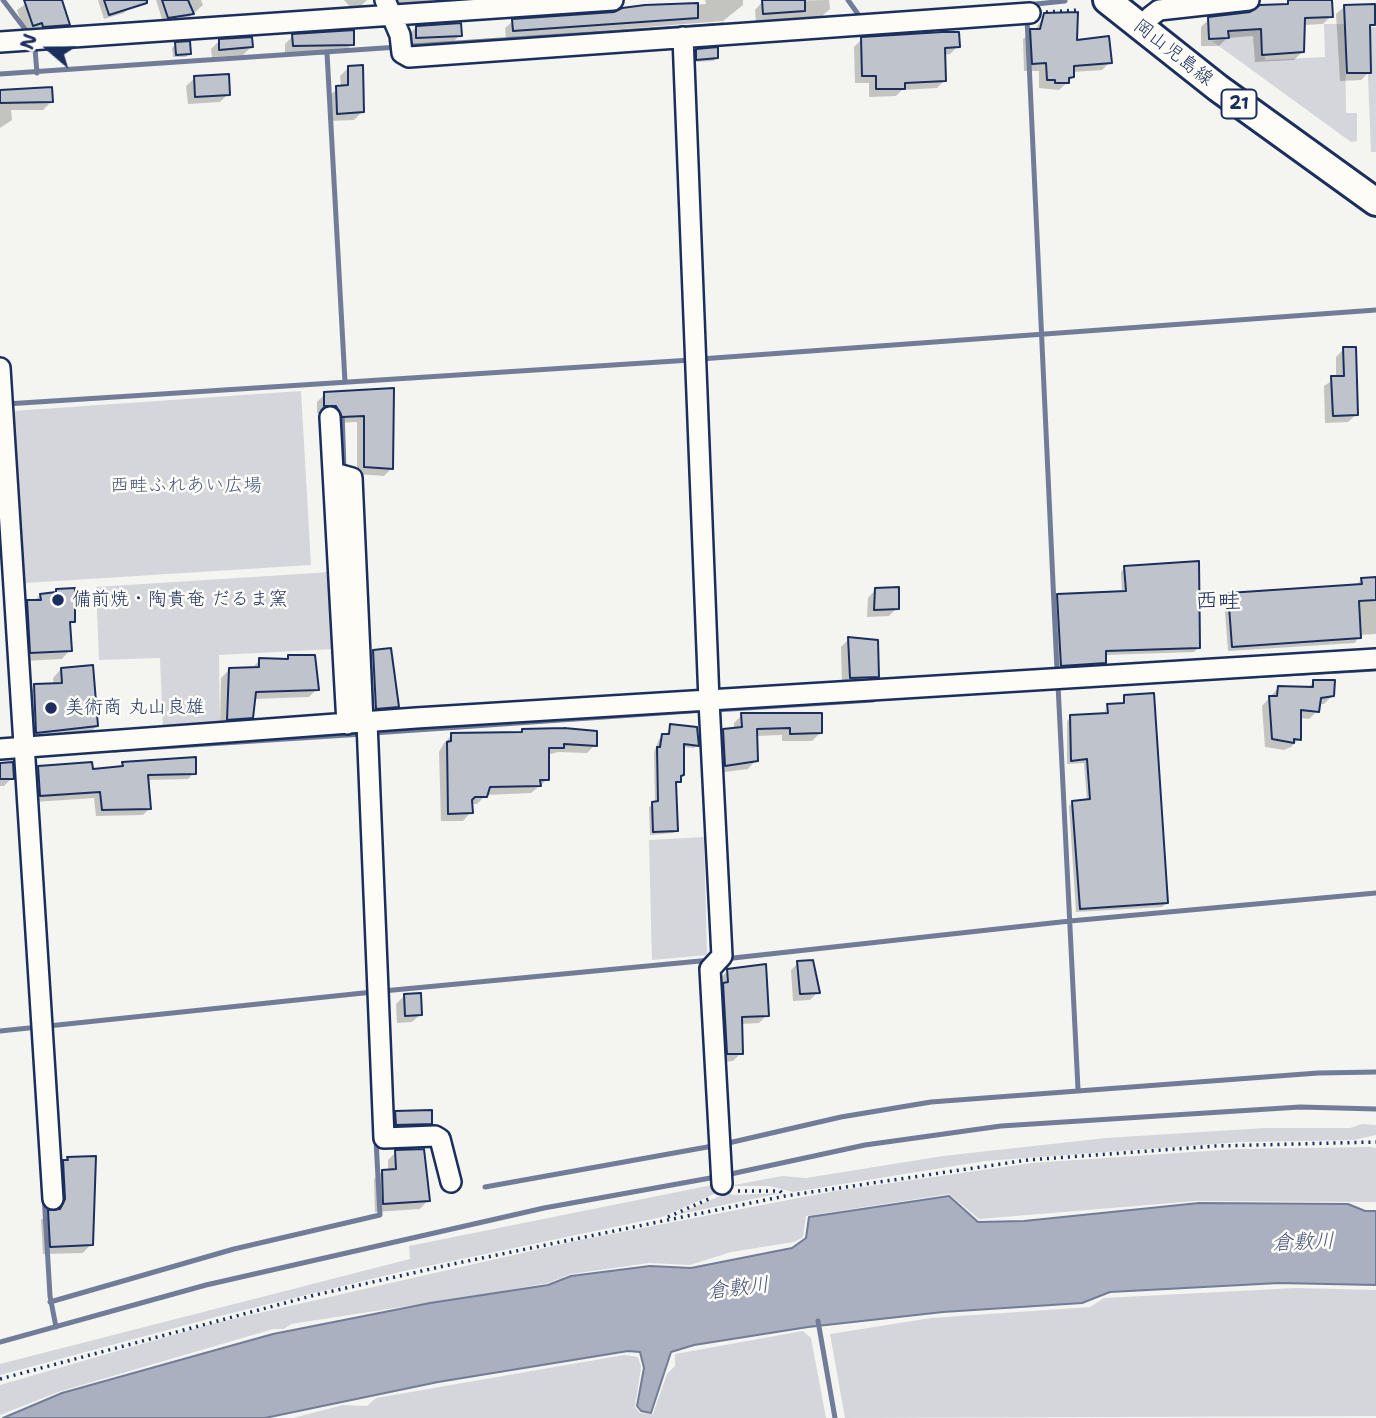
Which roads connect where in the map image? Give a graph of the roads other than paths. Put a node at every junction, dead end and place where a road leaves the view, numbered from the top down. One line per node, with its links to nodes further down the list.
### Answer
1 (612, 0): 4 (street)
2 (1107, 0): 10 (main road, 岡山児島線 / 21)
3 (1250, 0): 5 (street)
4 (389, 8): 7 (street); 8 (street)
5 (1141, 8): 9 (main road, 岡山児島線 / 21)
6 (1026, 13): 7 (street)
7 (680, 38): 14 (street)
8 (0, 42)
9 (1376, 181)
10 (1376, 202)
11 (0, 368): 16 (street)
12 (330, 417): 15 (street)
13 (1376, 659): 14 (street)
14 (709, 707): 15 (street); 18 (street)
15 (362, 727): 16 (street); 19 (street)
16 (25, 748): 17 (street); 20 (street)
17 (0, 749)
18 (722, 1181)
19 (451, 1182)
20 (53, 1199)

